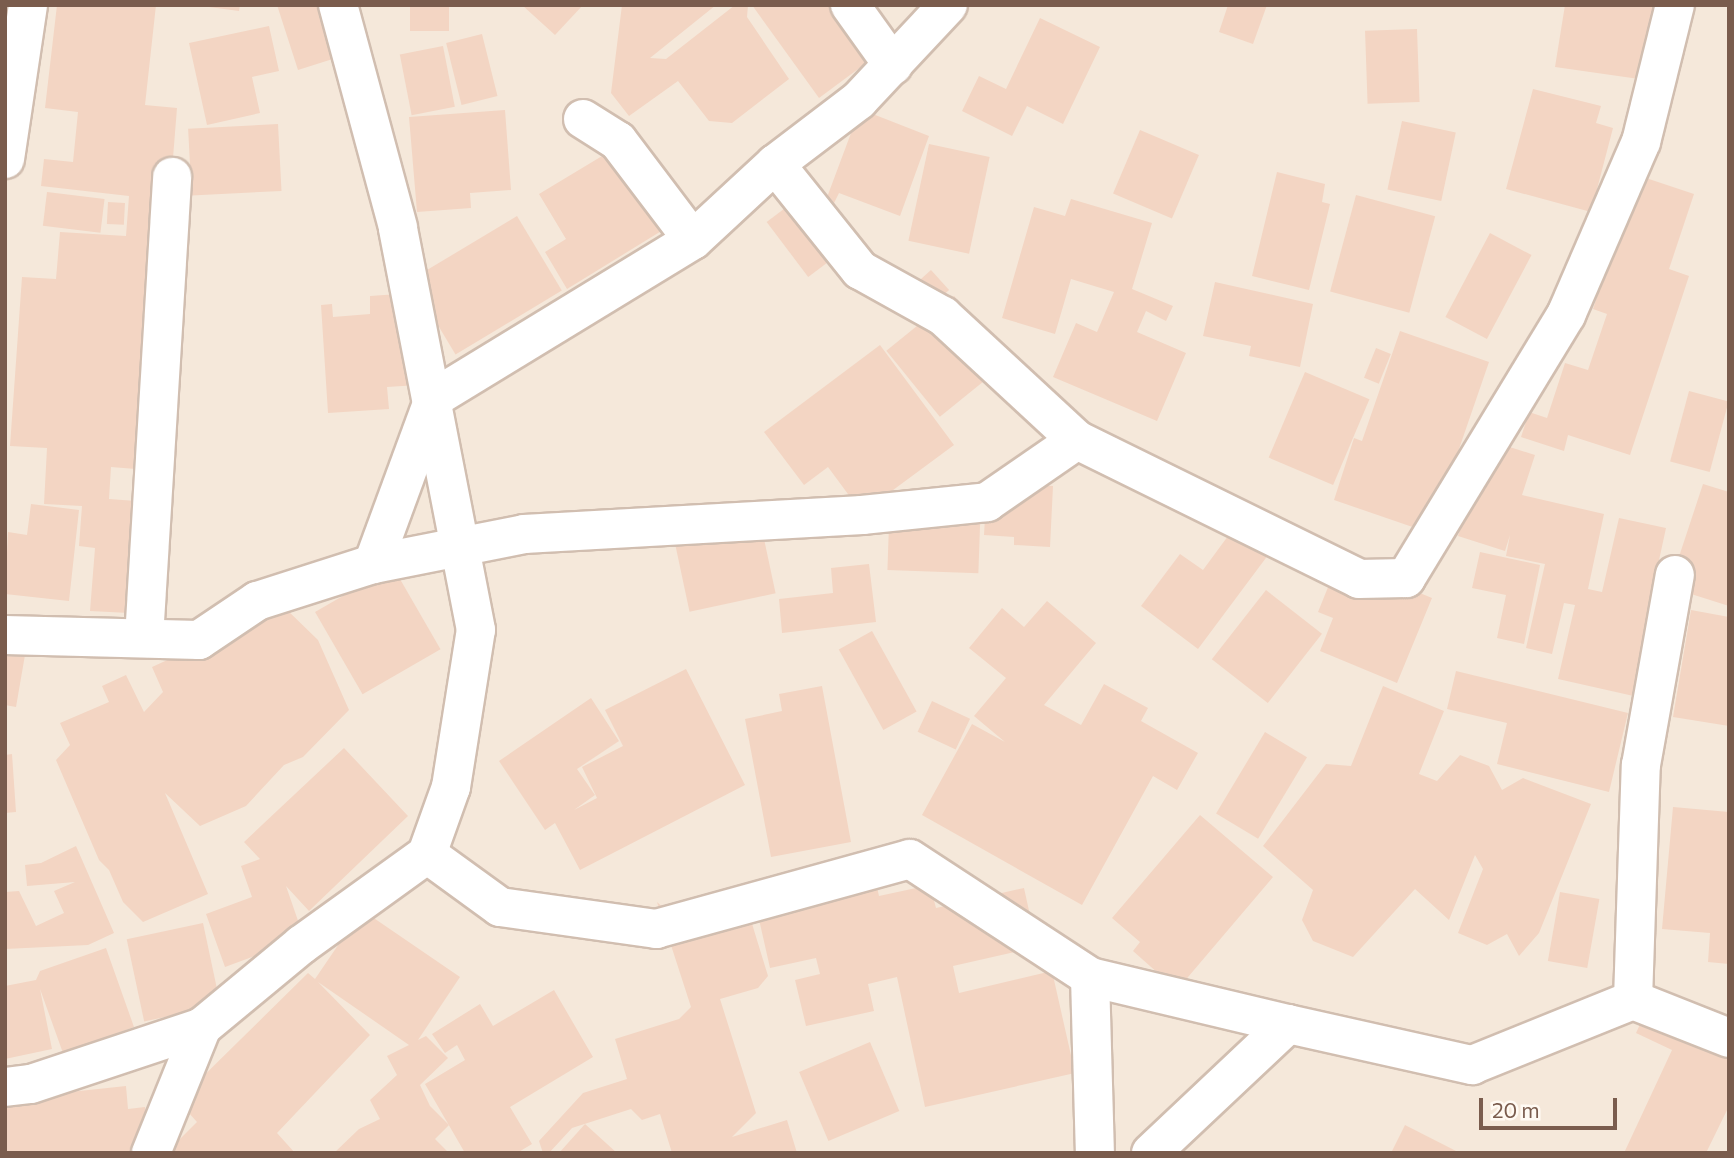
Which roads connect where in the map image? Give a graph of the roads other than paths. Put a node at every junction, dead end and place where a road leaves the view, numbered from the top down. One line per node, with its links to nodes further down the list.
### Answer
1 (28, 5): 8 (street)
2 (850, 5): 6 (street)
3 (948, 5): 6 (street)
4 (1675, 5): 13 (street)
5 (341, 6): 12 (street)
6 (893, 65): 9 (street)
7 (583, 119): 11 (street)
8 (5, 159)
9 (775, 164): 11 (street); 13 (street)
10 (172, 177): 18 (street)
11 (694, 240): 12 (street)
12 (434, 398): 14 (street); 15 (street)
13 (1077, 440): 14 (street)
14 (461, 547): 15 (street); 19 (street)
15 (373, 564): 18 (street)
16 (1675, 575): 21 (street)
17 (5, 635): 18 (street)
18 (144, 638)
19 (427, 854): 20 (street); 23 (street)
20 (1090, 977): 22 (street); 27 (street)
21 (1633, 1000): 22 (street); 24 (street)
22 (1288, 1024): 28 (street)
23 (202, 1027): 25 (street); 26 (street)
24 (1729, 1038)
25 (5, 1087)
26 (151, 1153)
27 (1095, 1153)
28 (1151, 1153)

